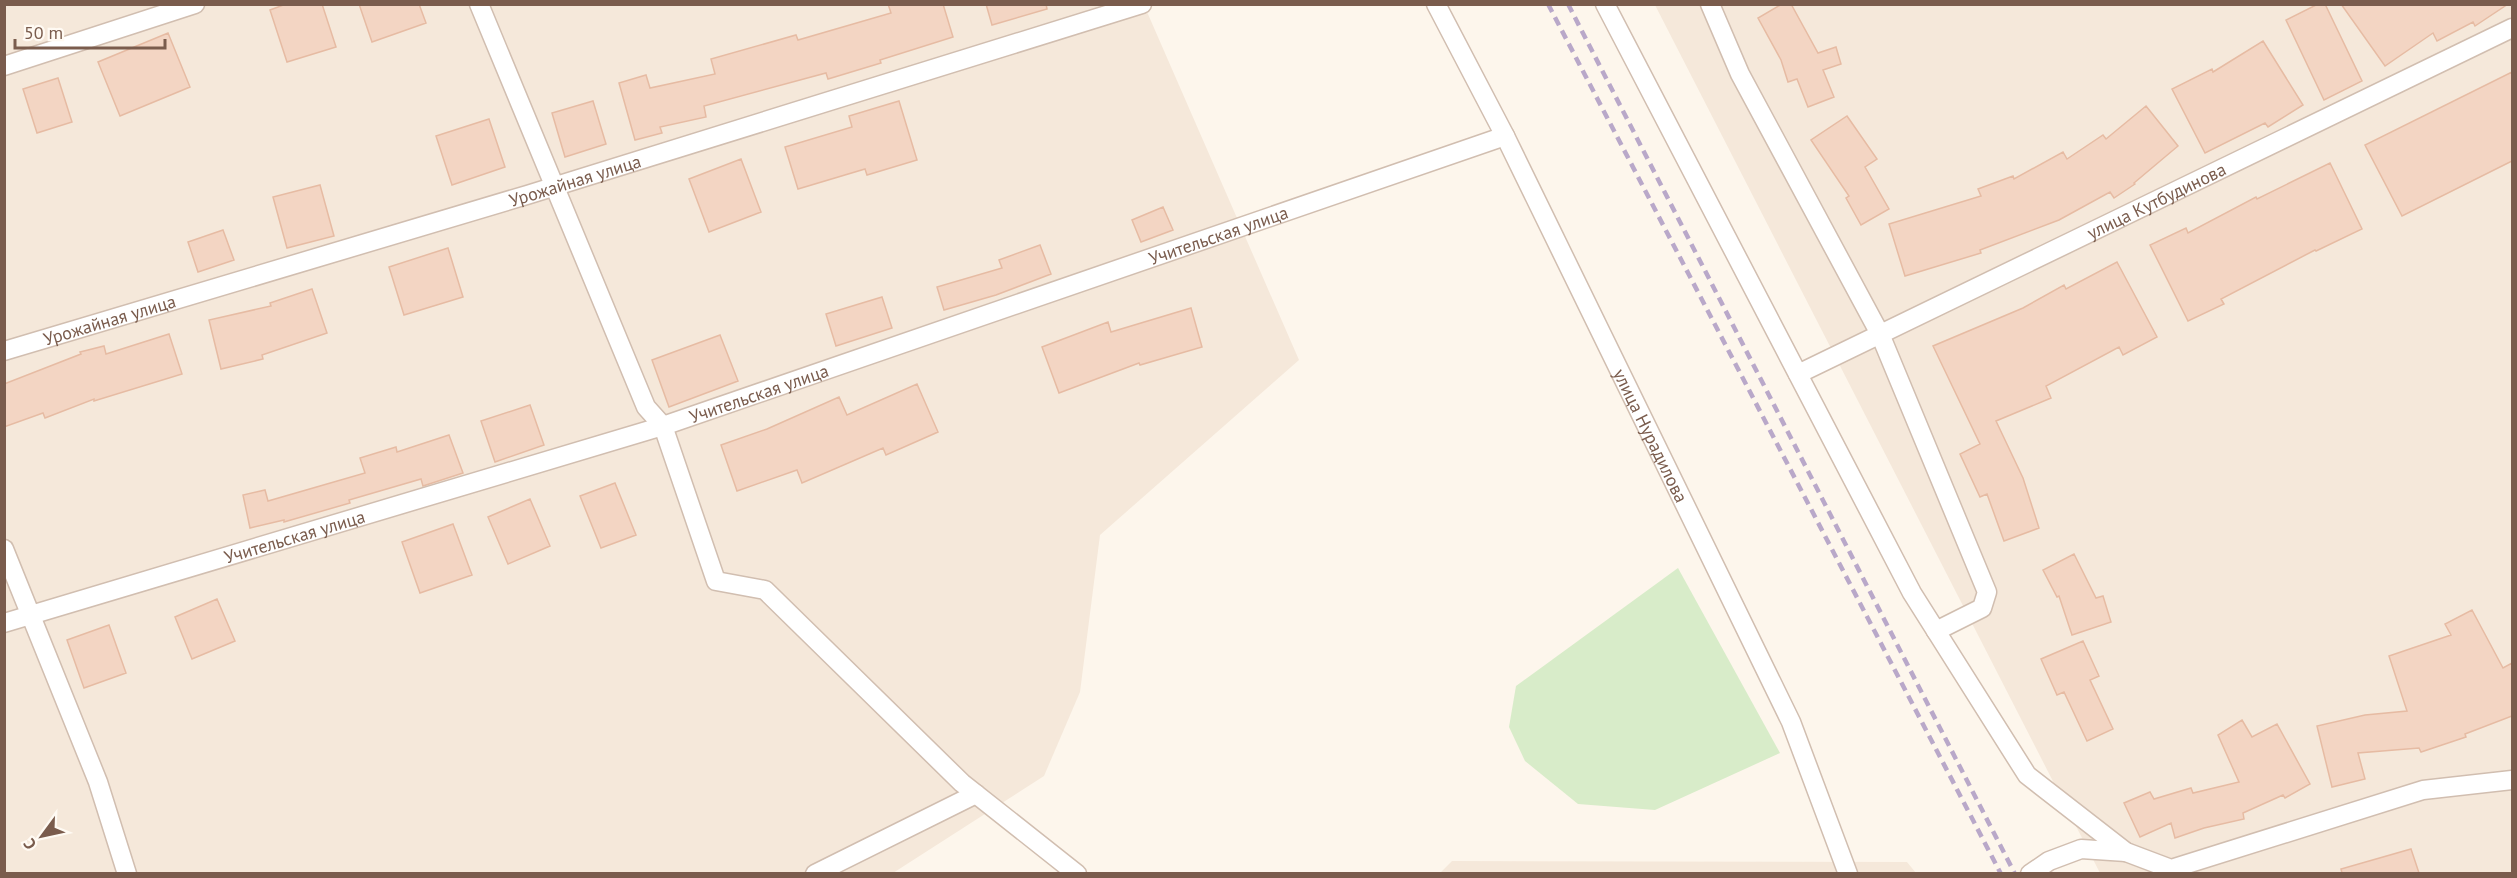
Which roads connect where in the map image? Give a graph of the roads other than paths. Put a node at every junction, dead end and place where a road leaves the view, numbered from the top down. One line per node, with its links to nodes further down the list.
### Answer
1 (195, 4): 8 (street)
2 (478, 4): 10 (street)
3 (1142, 4): 10 (street, Урожайная улица)
4 (1437, 4): 9 (street, улица Нурадилова)
5 (1605, 4): 13 (street)
6 (1710, 4): 11 (street)
7 (2512, 28): 11 (street, улица Кутбудинова)
8 (4, 66)
9 (1505, 136): 14 (street, Учительская улица); 25 (street, улица Нурадилова)
10 (555, 186): 12 (street, Урожайная улица); 14 (street)
11 (1880, 334): 13 (street, улица Кутбудинова); 18 (street)
12 (4, 351)
13 (1798, 374): 18 (street)
14 (663, 426): 16 (street, Учительская улица); 20 (street)
15 (4, 549): 16 (street)
16 (31, 615): 17 (street, Учительская улица); 22 (street)
17 (4, 623)
18 (1936, 632): 21 (street)
19 (2512, 780): 21 (street)
20 (976, 794): 23 (street); 24 (street)
21 (2126, 852): 26 (street)
22 (127, 873)
23 (815, 873)
24 (1077, 873)
25 (1848, 873)
26 (2030, 873)

